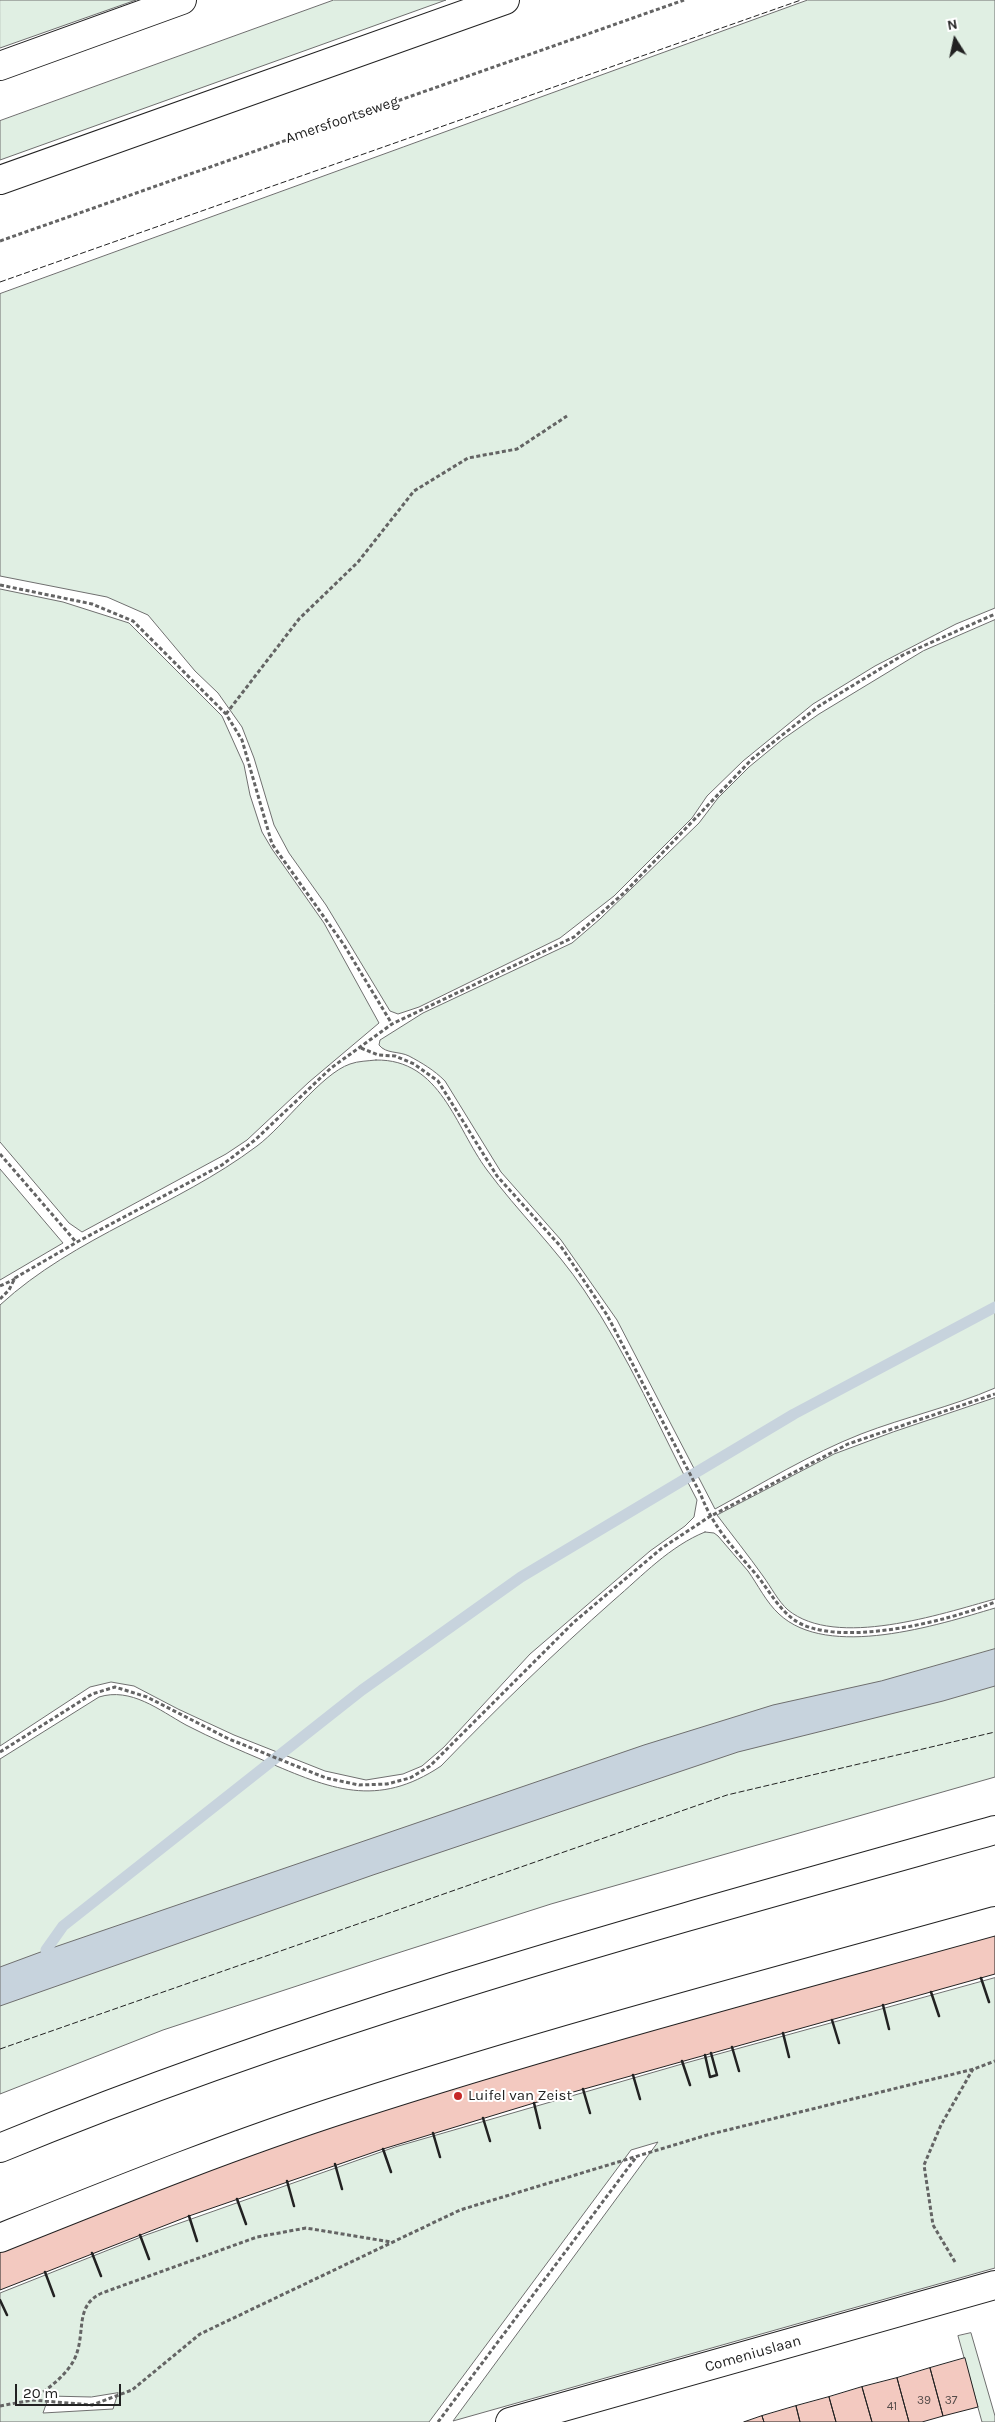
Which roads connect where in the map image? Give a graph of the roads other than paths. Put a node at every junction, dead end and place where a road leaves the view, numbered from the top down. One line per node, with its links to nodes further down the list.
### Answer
1 (182, 0): 3 (main road)
2 (505, 0): 4 (main road)
3 (0, 66)
4 (0, 180)
5 (995, 1830): 7 (main road)
6 (995, 1921): 8 (main road)
7 (0, 2148)
8 (0, 2238)
9 (983, 2289): 10 (main road, Comeniuslaan)
10 (510, 2422)

